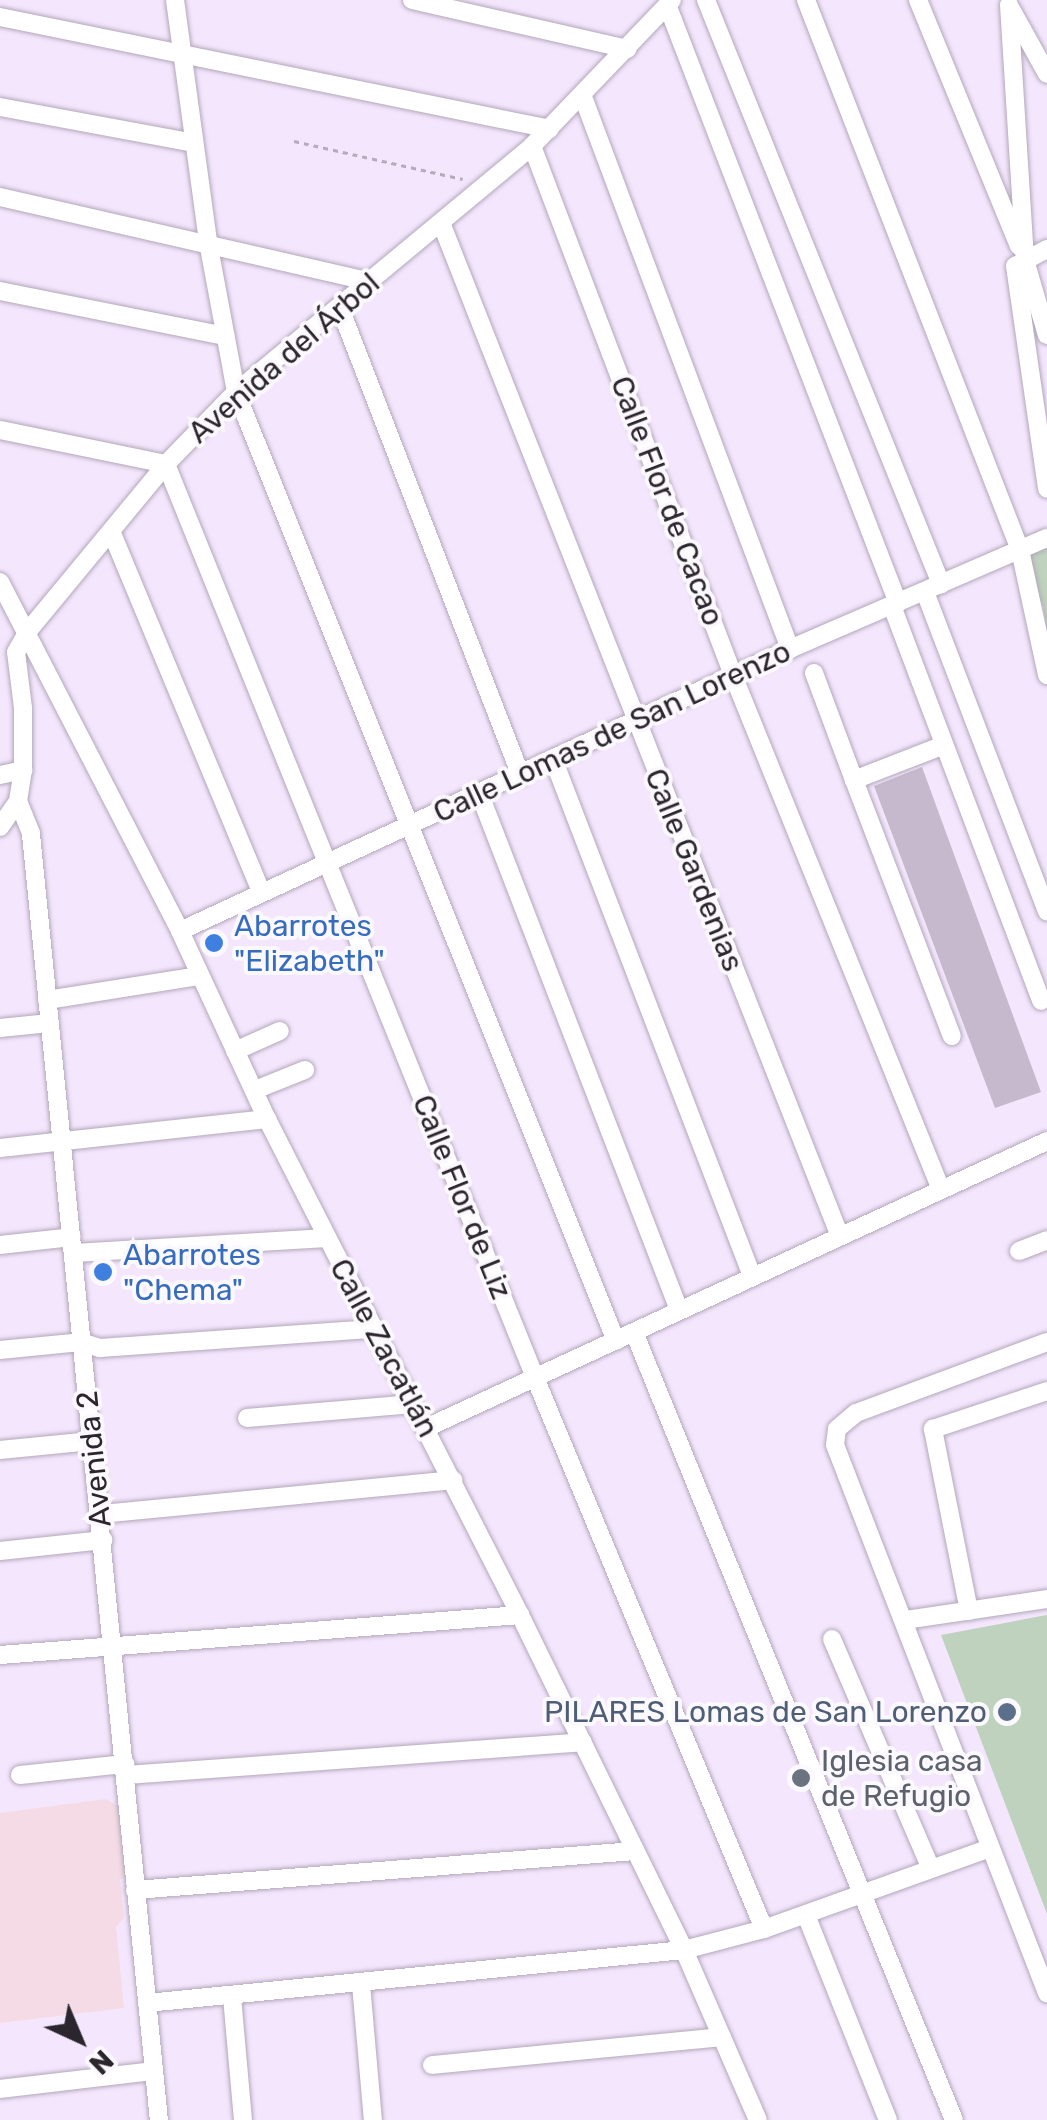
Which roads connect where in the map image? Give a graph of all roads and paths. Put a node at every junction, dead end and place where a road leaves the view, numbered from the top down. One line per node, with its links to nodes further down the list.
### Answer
1 (175, 0): 11 (street)
2 (412, 0): 10 (street)
3 (688, 0): 8 (street)
4 (706, 0): 41 (street)
5 (806, 0): 39 (street)
6 (918, 0): 22 (street)
7 (1008, 2): 12 (street); 20 (street)
8 (670, 3): 10 (street, Avenida del Árbol); 42 (street)
9 (0, 17): 11 (street)
10 (628, 49): 13 (street, Avenida del Árbol)
11 (184, 54): 15 (street); 17 (street)
12 (1047, 74)
13 (582, 97): 15 (street, Avenida del Árbol); 44 (street)
14 (0, 108): 17 (street)
15 (550, 128): 18 (street, Avenida del Árbol)
16 (294, 141): 19 (path)
17 (194, 143): 24 (street)
18 (532, 146): 19 (street, Avenida del Árbol); 47 (street, Calle Flor de Cacao)
19 (488, 184): 23 (street, Avenida del Árbol)
20 (1021, 195): 22 (street); 26 (street)
21 (0, 197): 24 (street)
22 (999, 198): 26 (street)
23 (442, 226): 27 (street, Avenida del Árbol); 49 (street, Calle Gardenias)
24 (208, 242): 27 (street); 31 (street)
25 (1047, 248): 26 (street)
26 (1025, 260): 30 (street); 35 (street)
27 (371, 282): 29 (street, Avenida del Árbol)
28 (0, 291): 31 (street)
29 (340, 308): 32 (street, Avenida del Árbol); 54 (street)
30 (1047, 335)
31 (226, 336): 32 (street)
32 (236, 392): 34 (street, Avenida del Árbol); 58 (street)
33 (0, 430): 34 (street)
34 (166, 464): 37 (street, Avenida del Árbol); 60 (street, Calle Flor de Liz)
35 (1044, 465): 36 (street)
36 (1047, 489)
37 (111, 531): 43 (street, Avenida del Árbol); 61 (street)
38 (1047, 538): 39 (street, Calle Lomas de San Lorenzo)
39 (1020, 550): 41 (street, Calle Lomas de San Lorenzo); 48 (street)
40 (0, 582): 43 (street, Calle Zacatlán)
41 (933, 588): 42 (street, Calle Lomas de San Lorenzo); 62 (street)
42 (894, 604): 44 (street, Calle Lomas de San Lorenzo); 50 (street)
43 (28, 631): 45 (street, Avenida del Árbol); 63 (street, Calle Zacatlán)
44 (790, 649): 47 (street, Calle Lomas de San Lorenzo)
45 (8, 672): 52 (street, Avenida del Árbol)
46 (814, 674): 55 (street)
47 (733, 675): 49 (street, Calle Lomas de San Lorenzo); 78 (street, Calle Flor de Cacao)
48 (1047, 675)
49 (635, 722): 51 (street, Calle Lomas de San Lorenzo); 79 (street, Calle Gardenias)
50 (944, 745): 55 (street); 66 (street)
51 (554, 762): 54 (street, Calle Lomas de San Lorenzo); 85 (street)
52 (23, 770): 53 (street); 57 (street, Avenida del Árbol)
53 (0, 775)
54 (521, 776): 56 (street, Calle Lomas de San Lorenzo)
55 (854, 780): 70 (street)
56 (480, 795): 58 (street, Calle Lomas de San Lorenzo); 86 (street)
57 (18, 801): 59 (street, Avenida del Árbol); 65 (street, Avenida 2)
58 (410, 824): 60 (street, Calle Lomas de San Lorenzo); 89 (street)
59 (0, 827)
60 (328, 862): 61 (street, Calle Lomas de San Lorenzo); 93 (street, Calle Flor de Liz)
61 (261, 892): 63 (street, Calle Lomas de San Lorenzo)
62 (1047, 912)
63 (180, 931): 64 (street, Calle Zacatlán)
64 (198, 976): 65 (street); 71 (street, Calle Zacatlán)
65 (48, 1000): 67 (street, Avenida 2)
66 (1042, 1002)
67 (50, 1023): 68 (street); 76 (street, Avenida 2)
68 (0, 1028)
69 (280, 1031): 71 (street)
70 (952, 1036)
71 (235, 1051): 73 (street, Calle Zacatlán)
72 (305, 1070): 73 (street)
73 (255, 1090): 74 (street, Calle Zacatlán)
74 (267, 1120): 76 (street); 80 (street, Calle Zacatlán)
75 (1047, 1140): 78 (street)
76 (62, 1141): 77 (street); 83 (street, Avenida 2)
77 (0, 1148)
78 (940, 1187): 79 (street)
79 (839, 1234): 85 (street)
80 (327, 1238): 83 (street); 87 (street, Calle Zacatlán)
81 (1047, 1240): 84 (street)
82 (0, 1245): 83 (street)
83 (73, 1245): 90 (street, Avenida 2)
84 (1019, 1251)
85 (752, 1276): 86 (street)
86 (679, 1310): 88 (street)
87 (373, 1330): 90 (street); 95 (street, Calle Zacatlán)
88 (634, 1332): 89 (street); 118 (street)
89 (616, 1341): 93 (street)
90 (82, 1342): 92 (street); 98 (street, Avenida 2)
91 (1047, 1342): 107 (street)
92 (0, 1350)
93 (536, 1380): 97 (street); 120 (street, Calle Flor de Liz)
94 (1047, 1391): 105 (street)
95 (413, 1404): 96 (street); 97 (street, Calle Zacatlán)
96 (247, 1418)
97 (426, 1428): 100 (street, Calle Zacatlán)
98 (92, 1441): 99 (street); 101 (street, Avenida 2)
99 (0, 1450)
100 (453, 1480): 101 (street); 106 (street, Calle Zacatlán)
101 (101, 1514): 102 (street, Avenida 2)
102 (102, 1540): 103 (street); 109 (street, Avenida 2)
103 (0, 1550)
104 (1047, 1599): 105 (street)
105 (969, 1611): 107 (street)
106 (520, 1615): 109 (street); 111 (street, Calle Zacatlán)
107 (904, 1620): 114 (street)
108 (832, 1639): 116 (street)
109 (114, 1643): 110 (street); 112 (street, Avenida 2)
110 (0, 1654)
111 (583, 1742): 112 (street); 115 (street, Calle Zacatlán)
112 (125, 1769): 113 (street); 117 (street, Avenida 2)
113 (20, 1775)
114 (990, 1848): 116 (street); 123 (street)
115 (635, 1851): 117 (street); 121 (street, Calle Zacatlán)
116 (931, 1870): 118 (street)
117 (135, 1890): 125 (street, Avenida 2)
118 (860, 1895): 119 (street); 135 (street)
119 (806, 1915): 120 (street); 134 (street)
120 (764, 1929): 121 (street)
121 (684, 1950): 122 (street); 126 (street, Calle Zacatlán)
122 (361, 1984): 124 (street); 132 (street)
123 (1047, 1993)
124 (232, 1997): 125 (street); 131 (street)
125 (147, 2003): 128 (street, Avenida 2)
126 (722, 2037): 127 (street); 133 (street, Calle Zacatlán)
127 (432, 2065)
128 (154, 2072): 129 (street); 130 (street, Avenida 2)
129 (0, 2089)
130 (159, 2120)
131 (243, 2120)
132 (372, 2120)
133 (758, 2120)
134 (888, 2120)
135 (954, 2120)

